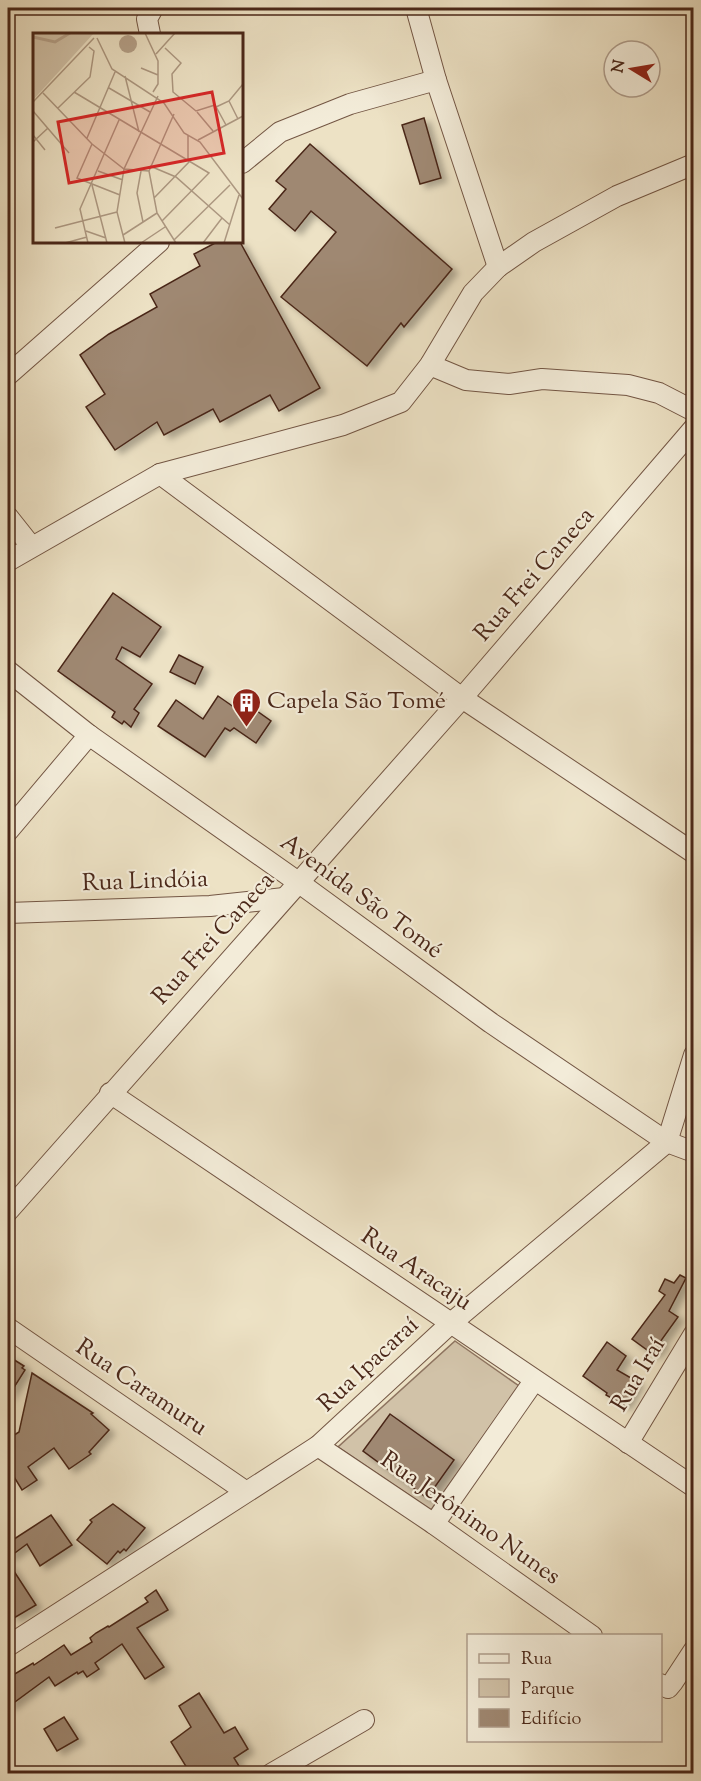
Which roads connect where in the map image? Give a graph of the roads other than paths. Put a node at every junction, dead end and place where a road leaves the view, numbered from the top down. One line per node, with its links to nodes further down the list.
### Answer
1 (153, 8): 3 (street)
2 (416, 8): 4 (street)
3 (150, 33)
4 (436, 80): 5 (street); 8 (street)
5 (243, 162)
6 (693, 164): 8 (street)
7 (158, 243): 10 (street)
8 (498, 267): 9 (street)
9 (430, 365): 11 (street); 13 (street)
10 (8, 375)
11 (693, 411)
12 (693, 428): 17 (street, Rua Frei Caneca)
13 (160, 474): 15 (street); 17 (street)
14 (8, 517): 15 (street)
15 (16, 552)
16 (8, 671): 18 (street, Avenida São Tomé)
17 (462, 698): 20 (street); 21 (street, Rua Frei Caneca)
18 (89, 735): 19 (street); 21 (street, Avenida São Tomé)
19 (8, 831)
20 (691, 847)
21 (298, 882): 22 (street, Rua Frei Caneca); 26 (street, Avenida São Tomé)
22 (284, 898): 23 (street, Rua Lindóia); 25 (street, Rua Frei Caneca)
23 (8, 913)
24 (693, 1055): 26 (street)
25 (110, 1093): 28 (street, Rua Frei Caneca); 29 (street, Rua Aracaju)
26 (667, 1142): 27 (street, Avenida São Tomé); 29 (street, Rua Ipacaraí)
27 (693, 1152)
28 (8, 1211)
29 (450, 1324): 32 (street, Rua Aracaju); 34 (street, Rua Ipacaraí)
30 (8, 1328): 36 (street, Rua Caramuru)
31 (693, 1335): 33 (street, Rua Iraí)
32 (534, 1381): 33 (street, Rua Aracaju); 37 (street)
33 (628, 1443): 35 (street, Rua Aracaju)
34 (318, 1446): 36 (street, Rua Ipacaraí); 37 (street, Rua Jerônimo Nunes)
35 (693, 1487)
36 (245, 1491): 39 (street, Rua Ipacaraí)
37 (434, 1524): 38 (street, Rua Jerônimo Nunes)
38 (591, 1634)
39 (8, 1646)
40 (693, 1650): 41 (street)
41 (664, 1686)
42 (364, 1720): 43 (street)
43 (271, 1773)

